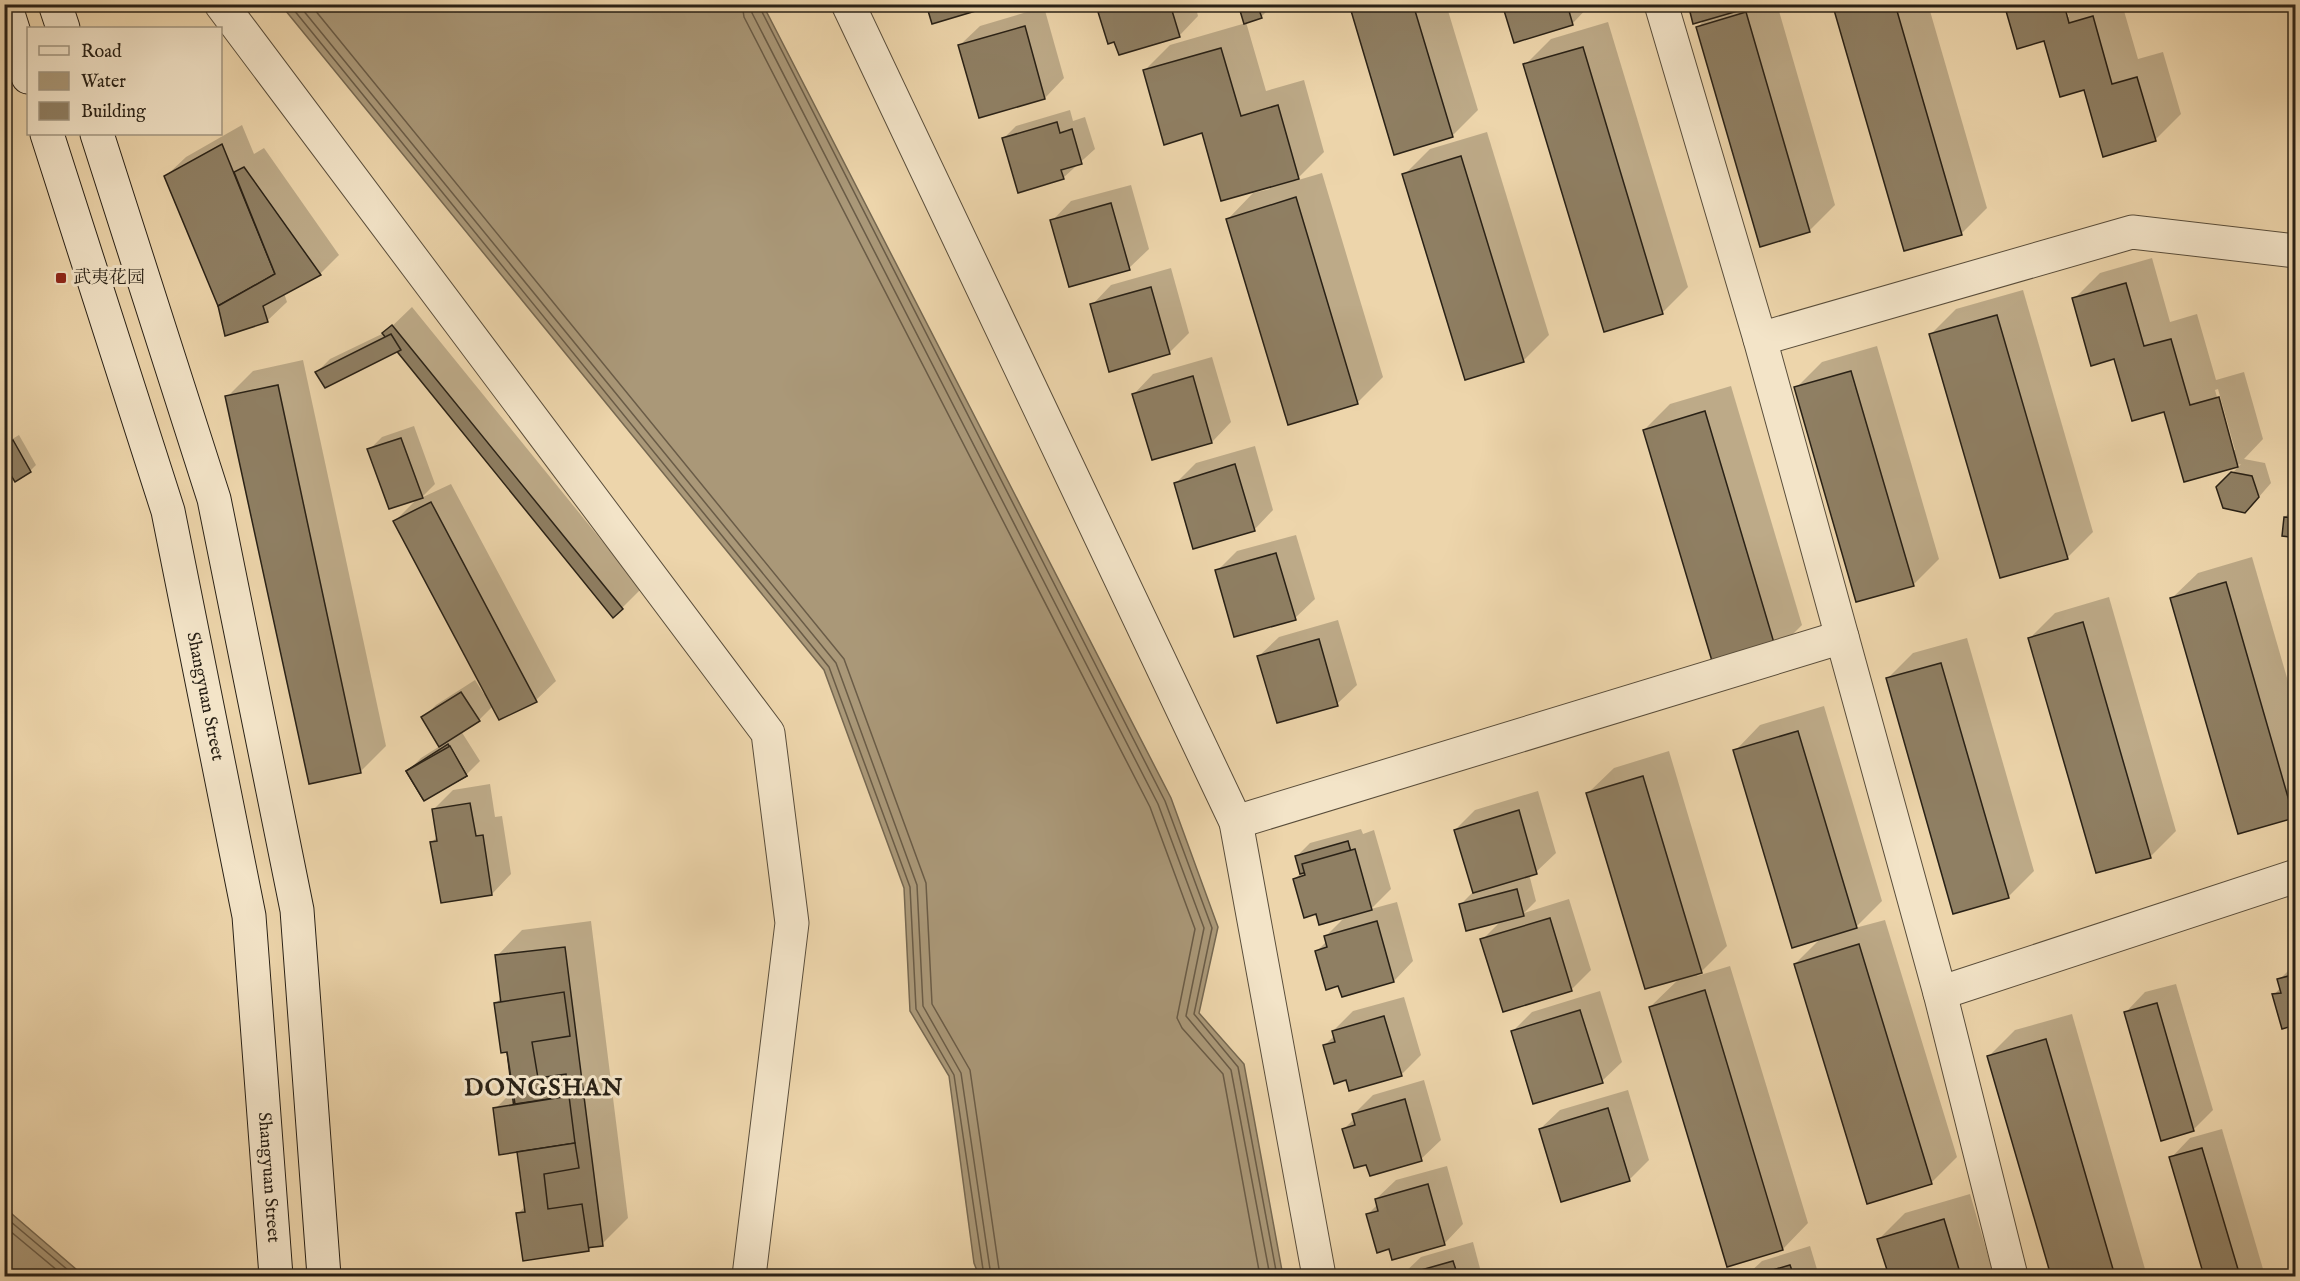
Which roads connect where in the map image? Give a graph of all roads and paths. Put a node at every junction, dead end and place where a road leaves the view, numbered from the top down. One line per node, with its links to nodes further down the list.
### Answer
1 (5, 4): 7 (street)
2 (55, 4): 6 (street)
3 (221, 4): 18 (street)
4 (848, 4): 13 (street)
5 (1661, 4): 11 (street)
6 (63, 27)
7 (27, 74)
8 (47, 135): 16 (street, Shangyuan Street)
9 (97, 135): 17 (street)
10 (2295, 251): 11 (street)
11 (1760, 339): 12 (street)
12 (1842, 636): 13 (street); 15 (street)
13 (1236, 822): 19 (street)
14 (2295, 876): 15 (street)
15 (1940, 993): 20 (street)
16 (276, 1276)
17 (324, 1276)
18 (749, 1276)
19 (1319, 1276)
20 (2011, 1276)

